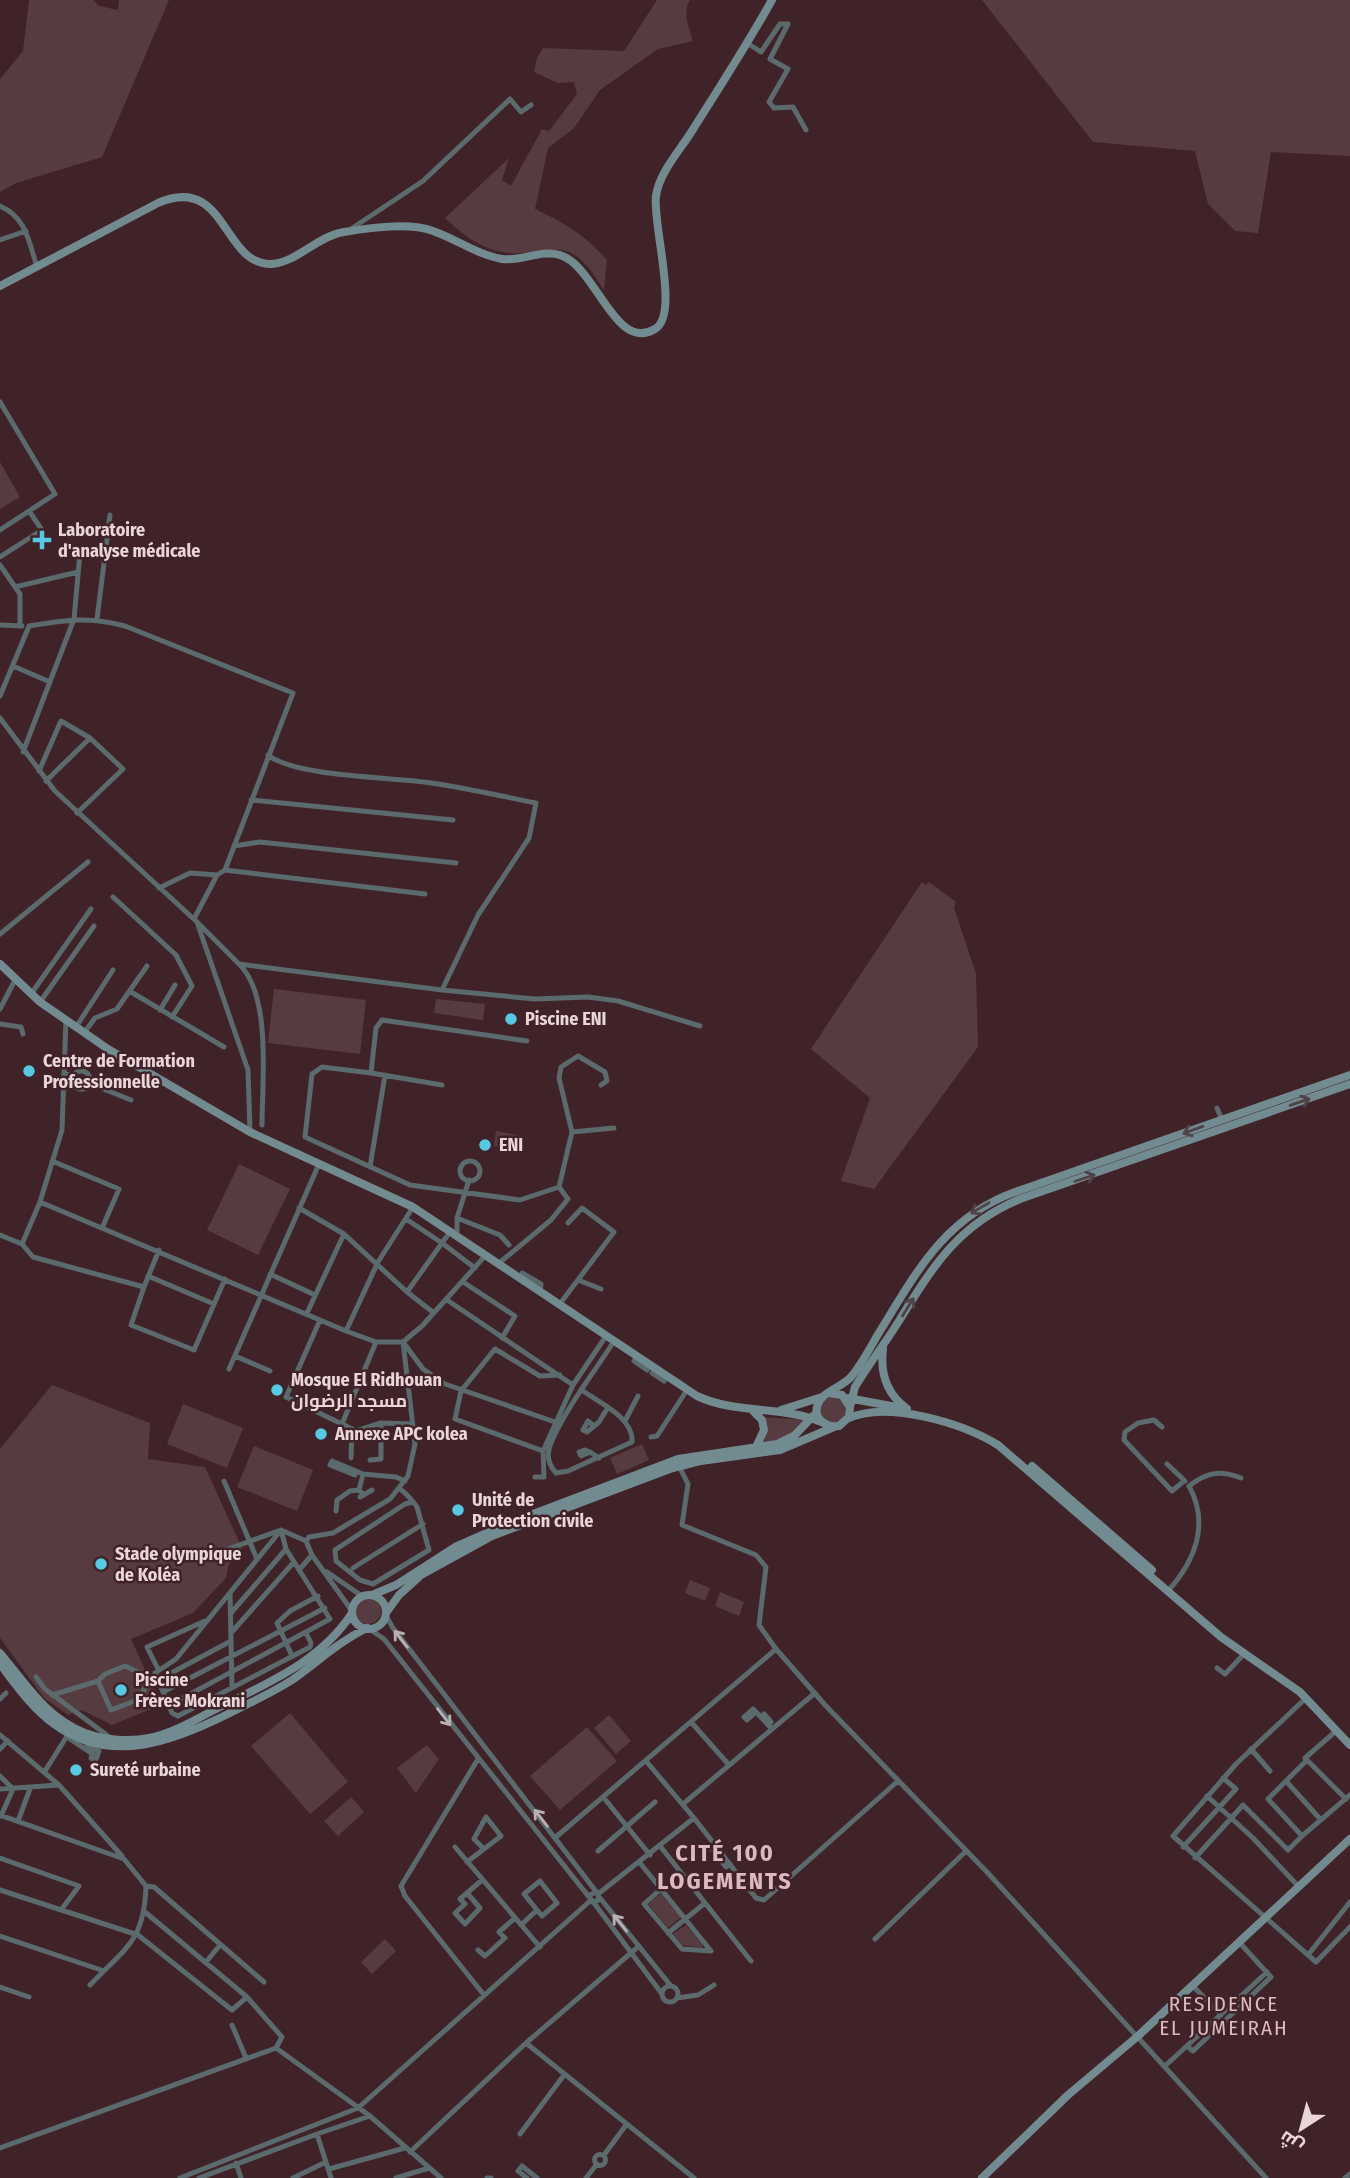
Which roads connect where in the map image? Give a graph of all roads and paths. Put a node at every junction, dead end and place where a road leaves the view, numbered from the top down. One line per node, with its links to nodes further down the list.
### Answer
1 (772, 0): 2 (main road)
2 (747, 43): 4 (street); 7 (main road)
3 (531, 105): 7 (street)
4 (806, 130)
5 (0, 206): 6 (street)
6 (26, 231): 8 (street); 9 (street)
7 (347, 232): 9 (main road)
8 (0, 240)
9 (37, 267): 10 (main road)
10 (0, 286)
11 (0, 402): 12 (street)
12 (29, 511): 14 (street); 16 (street)
13 (110, 514): 20 (street)
14 (0, 530)
15 (80, 553): 18 (street)
16 (0, 557)
17 (0, 565): 19 (street)
18 (78, 572): 19 (street); 21 (street)
19 (15, 587): 23 (street)
20 (97, 618): 21 (street); 31 (street)
21 (74, 619): 24 (street); 26 (street)
22 (0, 625): 23 (street)
23 (20, 626): 24 (street)
24 (29, 626): 25 (street)
25 (13, 666): 26 (street); 27 (street)
26 (50, 682): 30 (street)
27 (0, 696)
28 (0, 718): 30 (street)
29 (90, 738): 32 (street); 33 (street); 35 (street)
30 (23, 752): 32 (street)
31 (268, 755): 34 (street); 55 (street)
32 (38, 771): 33 (street)
33 (46, 780): 35 (street)
34 (251, 800): 36 (street); 37 (street)
35 (76, 813): 42 (street)
36 (453, 820)
37 (234, 846): 39 (street); 40 (street)
38 (88, 862): 48 (street)
39 (456, 863)
40 (225, 870): 41 (street); 43 (street)
41 (217, 875): 42 (street); 46 (street)
42 (159, 888): 46 (street)
43 (425, 894)
44 (113, 897): 61 (street)
45 (91, 909): 57 (street)
46 (195, 921): 50 (street); 81 (street)
47 (94, 926): 58 (street)
48 (0, 934)
49 (0, 964): 53 (main road)
50 (239, 964): 55 (street); 79 (street)
51 (147, 966): 56 (street)
52 (113, 970): 65 (street)
53 (15, 980): 57 (main road); 59 (street)
54 (176, 985): 60 (street)
55 (442, 990): 64 (street)
56 (131, 992): 60 (street); 65 (street)
57 (31, 994): 58 (main road)
58 (40, 1002): 62 (main road)
59 (0, 1009)
60 (160, 1010): 61 (street)
61 (172, 1017): 68 (street)
62 (66, 1020): 65 (main road); 69 (street)
63 (0, 1024): 66 (street)
64 (700, 1026)
65 (80, 1030): 81 (main road)
66 (23, 1034)
67 (527, 1041): 70 (street)
68 (224, 1047)
69 (64, 1073): 76 (street); 83 (street)
70 (371, 1073): 72 (street); 85 (street)
71 (1350, 1074): 78 (main road)
72 (385, 1075): 74 (street); 85 (street)
73 (1350, 1084): 130 (main road, one-way to 73)
74 (442, 1085)
75 (601, 1085): 82 (street)
76 (131, 1100)
77 (1217, 1108): 78 (street)
78 (1222, 1120): 139 (main road, one-way to 139)
79 (262, 1125)
80 (614, 1128): 82 (street)
81 (250, 1132): 84 (main road)
82 (572, 1132): 87 (street)
83 (52, 1161): 89 (street); 95 (street)
84 (319, 1164): 90 (main road); 91 (street)
85 (370, 1167): 88 (street)
86 (469, 1180): 88 (street)
87 (559, 1187): 88 (street); 106 (street)
88 (467, 1194): 92 (street)
89 (40, 1202): 95 (street); 101 (street)
90 (413, 1207): 93 (street); 96 (main road)
91 (299, 1208): 98 (street); 108 (street)
92 (457, 1218): 96 (street); 99 (street); 102 (street)
93 (406, 1219): 100 (street); 105 (street)
94 (568, 1223): 111 (street)
95 (103, 1226): 103 (street)
96 (442, 1226): 99 (main road)
97 (0, 1234): 101 (street)
98 (344, 1234): 105 (street); 117 (street)
99 (453, 1234): 100 (street); 104 (main road)
100 (442, 1243): 107 (street); 115 (street)
101 (22, 1244): 113 (street)
102 (509, 1245)
103 (159, 1250): 109 (street); 110 (street)
104 (485, 1256): 106 (main road); 107 (street)
105 (378, 1262): 115 (street); 124 (street)
106 (498, 1264): 120 (main road)
107 (474, 1268): 112 (street)
108 (270, 1274): 116 (street); 117 (street)
109 (148, 1276): 113 (street); 119 (street)
110 (225, 1279): 116 (street); 119 (street)
111 (578, 1280): 114 (street); 120 (street)
112 (463, 1282): 118 (street); 126 (street)
113 (144, 1287): 119 (street)
114 (600, 1289)
115 (407, 1292): 122 (street)
116 (262, 1294): 121 (street); 131 (street)
117 (315, 1294): 121 (street)
118 (447, 1300): 122 (street); 126 (street)
119 (214, 1304)
120 (559, 1305): 125 (main road)
121 (307, 1313): 123 (street)
122 (434, 1313): 129 (street)
123 (320, 1320): 124 (street); 151 (street)
124 (346, 1331): 128 (street)
125 (606, 1336): 127 (main road); 135 (street)
126 (502, 1338): 134 (street)
127 (614, 1341): 136 (main road); 138 (street)
128 (376, 1342): 129 (street); 151 (street)
129 (403, 1342): 137 (street); 152 (street)
130 (884, 1345): 141 (main road); 144 (main road)
131 (235, 1356): 132 (street); 133 (street)
132 (229, 1369)
133 (270, 1371)
134 (560, 1375): 135 (street); 137 (street)
135 (573, 1385): 149 (street)
136 (687, 1390): 143 (main road); 157 (street)
137 (461, 1391): 149 (street); 159 (street)
138 (583, 1391): 142 (street); 162 (street)
139 (826, 1395): 141 (main road); 145 (main road); 146 (main road)
140 (638, 1396): 148 (street)
141 (851, 1403): 144 (main road); 147 (main road)
142 (607, 1409): 148 (street); 153 (street)
143 (750, 1410): 145 (main road); 158 (main road)
144 (909, 1410): 191 (main road)
145 (779, 1411): 146 (main road)
146 (814, 1415): 154 (main road); 158 (main road)
147 (847, 1419): 154 (main road); 191 (main road)
148 (625, 1421): 162 (street)
149 (555, 1422): 159 (street)
150 (382, 1423): 152 (street); 156 (street); 163 (street)
151 (342, 1424): 156 (street)
152 (412, 1424): 171 (street)
153 (593, 1425)
154 (835, 1427): 165 (main road)
155 (1162, 1427): 172 (street)
156 (352, 1429): 161 (street)
157 (651, 1437)
158 (754, 1448): 193 (main road)
159 (543, 1451): 168 (street)
160 (590, 1452): 162 (street)
161 (351, 1458)
162 (599, 1458)
163 (370, 1460)
164 (1167, 1464): 172 (street)
165 (679, 1466): 199 (main road); 207 (street)
166 (356, 1471): 167 (street)
167 (363, 1474): 171 (street); 176 (street)
168 (535, 1477)
169 (1241, 1478): 173 (street)
170 (224, 1481): 182 (street)
171 (405, 1481): 174 (street)
172 (1184, 1481): 173 (street)
173 (1189, 1486): 191 (street)
174 (400, 1489): 177 (street); 181 (street)
175 (372, 1490): 176 (street)
176 (361, 1494): 178 (street)
177 (413, 1502): 179 (street); 189 (street)
178 (343, 1507)
179 (423, 1524): 189 (street); 189 (street)
180 (281, 1530): 181 (street); 182 (street); 183 (street); 186 (street)
181 (306, 1541): 185 (street)
182 (250, 1543): 184 (street); 186 (street)
183 (286, 1549): 187 (street); 198 (street)
184 (220, 1552)
185 (312, 1555): 188 (street); 190 (street)
186 (257, 1559): 192 (street)
187 (293, 1562): 190 (street); 203 (street)
188 (322, 1568): 195 (street); 197 (street)
189 (351, 1569)
190 (299, 1570): 194 (street)
191 (1170, 1589): 209 (main road)
192 (230, 1593): 198 (street); 200 (street)
193 (372, 1595): 195 (main road); 199 (main road)
194 (317, 1596): 196 (street); 202 (street)
195 (362, 1596): 197 (main road)
196 (325, 1608): 202 (street); 204 (street)
197 (352, 1612): 201 (main road); 233 (main road)
198 (230, 1614): 203 (street)
199 (386, 1614): 201 (main road); 266 (street, one-way to 199)
200 (208, 1620): 214 (street); 214 (street)
201 (368, 1628): 231 (main road); 239 (street, one-way to 239)
202 (279, 1631): 206 (street); 210 (street)
203 (230, 1633): 205 (street)
204 (306, 1633): 206 (street); 211 (street)
205 (231, 1641): 210 (street); 217 (street)
206 (286, 1644): 211 (street); 215 (street)
207 (776, 1649): 222 (street); 228 (street)
208 (0, 1653): 231 (main road)
209 (1245, 1653): 213 (street); 224 (main road)
210 (231, 1656): 215 (street); 220 (street)
211 (292, 1656): 219 (street)
212 (0, 1664): 231 (main road)
213 (1217, 1668)
214 (158, 1670): 217 (street)
215 (232, 1672): 219 (street); 226 (street)
216 (36, 1677): 223 (street)
217 (158, 1680): 220 (street)
218 (98, 1681): 218 (street); 223 (street)
219 (232, 1688): 226 (street)
220 (163, 1692): 226 (street)
221 (6, 1693): 225 (street)
222 (815, 1693): 229 (street); 247 (street)
223 (52, 1695): 233 (street)
224 (1306, 1698): 230 (main road); 237 (street)
225 (0, 1699)
226 (168, 1706)
227 (758, 1715): 229 (street)
228 (691, 1722): 241 (street); 242 (street)
229 (770, 1727): 242 (street)
230 (1336, 1731): 235 (main road); 240 (street)
231 (70, 1732): 233 (main road); 238 (street); 244 (street)
232 (0, 1735): 234 (street)
233 (114, 1740)
234 (8, 1741): 236 (street); 244 (street)
235 (1350, 1745)
236 (0, 1749)
237 (1251, 1749): 243 (street); 246 (street)
238 (95, 1755)
239 (478, 1759): 287 (street); 320 (street)
240 (1307, 1760): 248 (street); 254 (street)
241 (646, 1761): 255 (street); 257 (street)
242 (730, 1765): 257 (street)
243 (1270, 1771)
244 (45, 1772): 249 (street)
245 (0, 1776): 251 (street)
246 (1223, 1778): 253 (street); 258 (street)
247 (898, 1781): 261 (street); 273 (street)
248 (1286, 1781): 262 (street); 265 (street)
249 (59, 1785): 252 (street); 277 (street)
250 (0, 1789): 251 (street)
251 (13, 1789): 252 (street); 259 (street)
252 (30, 1789): 263 (street)
253 (1207, 1796): 258 (street); 270 (street)
254 (1348, 1797): 262 (street)
255 (604, 1798): 264 (street); 266 (street)
256 (655, 1802): 264 (street)
257 (683, 1804): 261 (street)
258 (1219, 1806): 260 (street); 270 (street)
259 (1, 1815): 263 (street)
260 (1231, 1817): 265 (street); 276 (street); 282 (street)
261 (694, 1818): 268 (street)
262 (1321, 1820): 265 (street)
263 (18, 1821): 277 (street)
264 (627, 1826): 272 (street); 274 (street)
265 (1302, 1836)
266 (556, 1837): 286 (street)
267 (1350, 1839): 282 (main road)
268 (660, 1846): 274 (street); 289 (street)
269 (455, 1847): 278 (street)
270 (1183, 1847): 276 (street)
271 (484, 1849): 271 (street); 278 (street)
272 (598, 1851)
273 (967, 1851): 301 (street); 326 (street)
274 (650, 1855): 279 (street)
275 (0, 1858): 290 (street)
276 (1195, 1858): 294 (street)
277 (124, 1859): 281 (street)
278 (467, 1862): 280 (street)
279 (640, 1863): 283 (street); 286 (street)
280 (482, 1880): 285 (street); 293 (street)
281 (146, 1886): 292 (street); 303 (street)
282 (1298, 1886): 294 (main road)
283 (661, 1889): 295 (street); 298 (street)
284 (0, 1890): 290 (street)
285 (467, 1893): 285 (street)
286 (598, 1894): 287 (street); 287 (street); 304 (street, one-way to 286)
287 (591, 1900): 305 (street); 307 (street)
288 (1350, 1902): 308 (street)
289 (705, 1903): 295 (street); 309 (street)
290 (61, 1910): 299 (street)
291 (537, 1910): 291 (street); 296 (street)
292 (145, 1912): 299 (street); 310 (street)
293 (514, 1917): 296 (street); 306 (street)
294 (1265, 1917): 302 (main road); 308 (street)
295 (685, 1919): 298 (street); 298 (street)
296 (521, 1925): 305 (street)
297 (1350, 1927): 308 (street)
298 (668, 1933)
299 (138, 1935): 311 (street); 322 (street)
300 (0, 1936): 311 (street)
301 (876, 1939)
302 (1239, 1942): 312 (street); 317 (main road)
303 (220, 1945): 310 (street); 313 (street)
304 (639, 1946): 307 (street); 316 (street)
305 (540, 1947): 320 (street)
306 (478, 1950)
307 (631, 1951): 319 (street); 327 (street)
308 (1308, 1955)
309 (751, 1961)
310 (206, 1962): 322 (street)
311 (104, 1971): 314 (street)
312 (1267, 1972): 324 (street); 328 (street)
313 (264, 1982)
314 (90, 1985)
315 (714, 1985): 323 (street)
316 (671, 1986): 319 (street); 323 (street)
317 (1192, 1986): 324 (street); 326 (main road)
318 (0, 1987): 321 (street)
319 (662, 1994): 323 (street)
320 (484, 1995): 333 (street)
321 (29, 1997)
322 (247, 1997): 329 (street)
323 (677, 1998)
324 (1220, 2015): 328 (street)
325 (232, 2025): 330 (street)
326 (1138, 2036): 331 (street); 356 (main road)
327 (526, 2043): 332 (street); 339 (street)
328 (1187, 2046): 331 (street)
329 (276, 2048): 330 (street); 333 (street)
330 (246, 2059): 338 (street)
331 (1166, 2066): 357 (street)
332 (564, 2075): 335 (street); 337 (street)
333 (358, 2108): 334 (street); 345 (street)
334 (370, 2116): 336 (street); 339 (street)
335 (626, 2124): 344 (street); 354 (street)
336 (317, 2134): 340 (street); 341 (street)
337 (520, 2134)
338 (0, 2148)
339 (408, 2150): 341 (street); 342 (street)
340 (236, 2163): 346 (street); 347 (street)
341 (327, 2166): 348 (street); 349 (street)
342 (429, 2168): 350 (street); 351 (street)
343 (1350, 2174): 358 (street)
344 (685, 2175): 355 (street)
345 (180, 2178)
346 (199, 2178)
347 (241, 2178)
348 (293, 2178)
349 (331, 2178)
350 (396, 2178)
351 (441, 2178)
352 (527, 2178): 353 (street)
353 (537, 2178)
354 (586, 2178)
355 (694, 2178)
356 (982, 2178)
357 (1266, 2178)
358 (1345, 2178)

